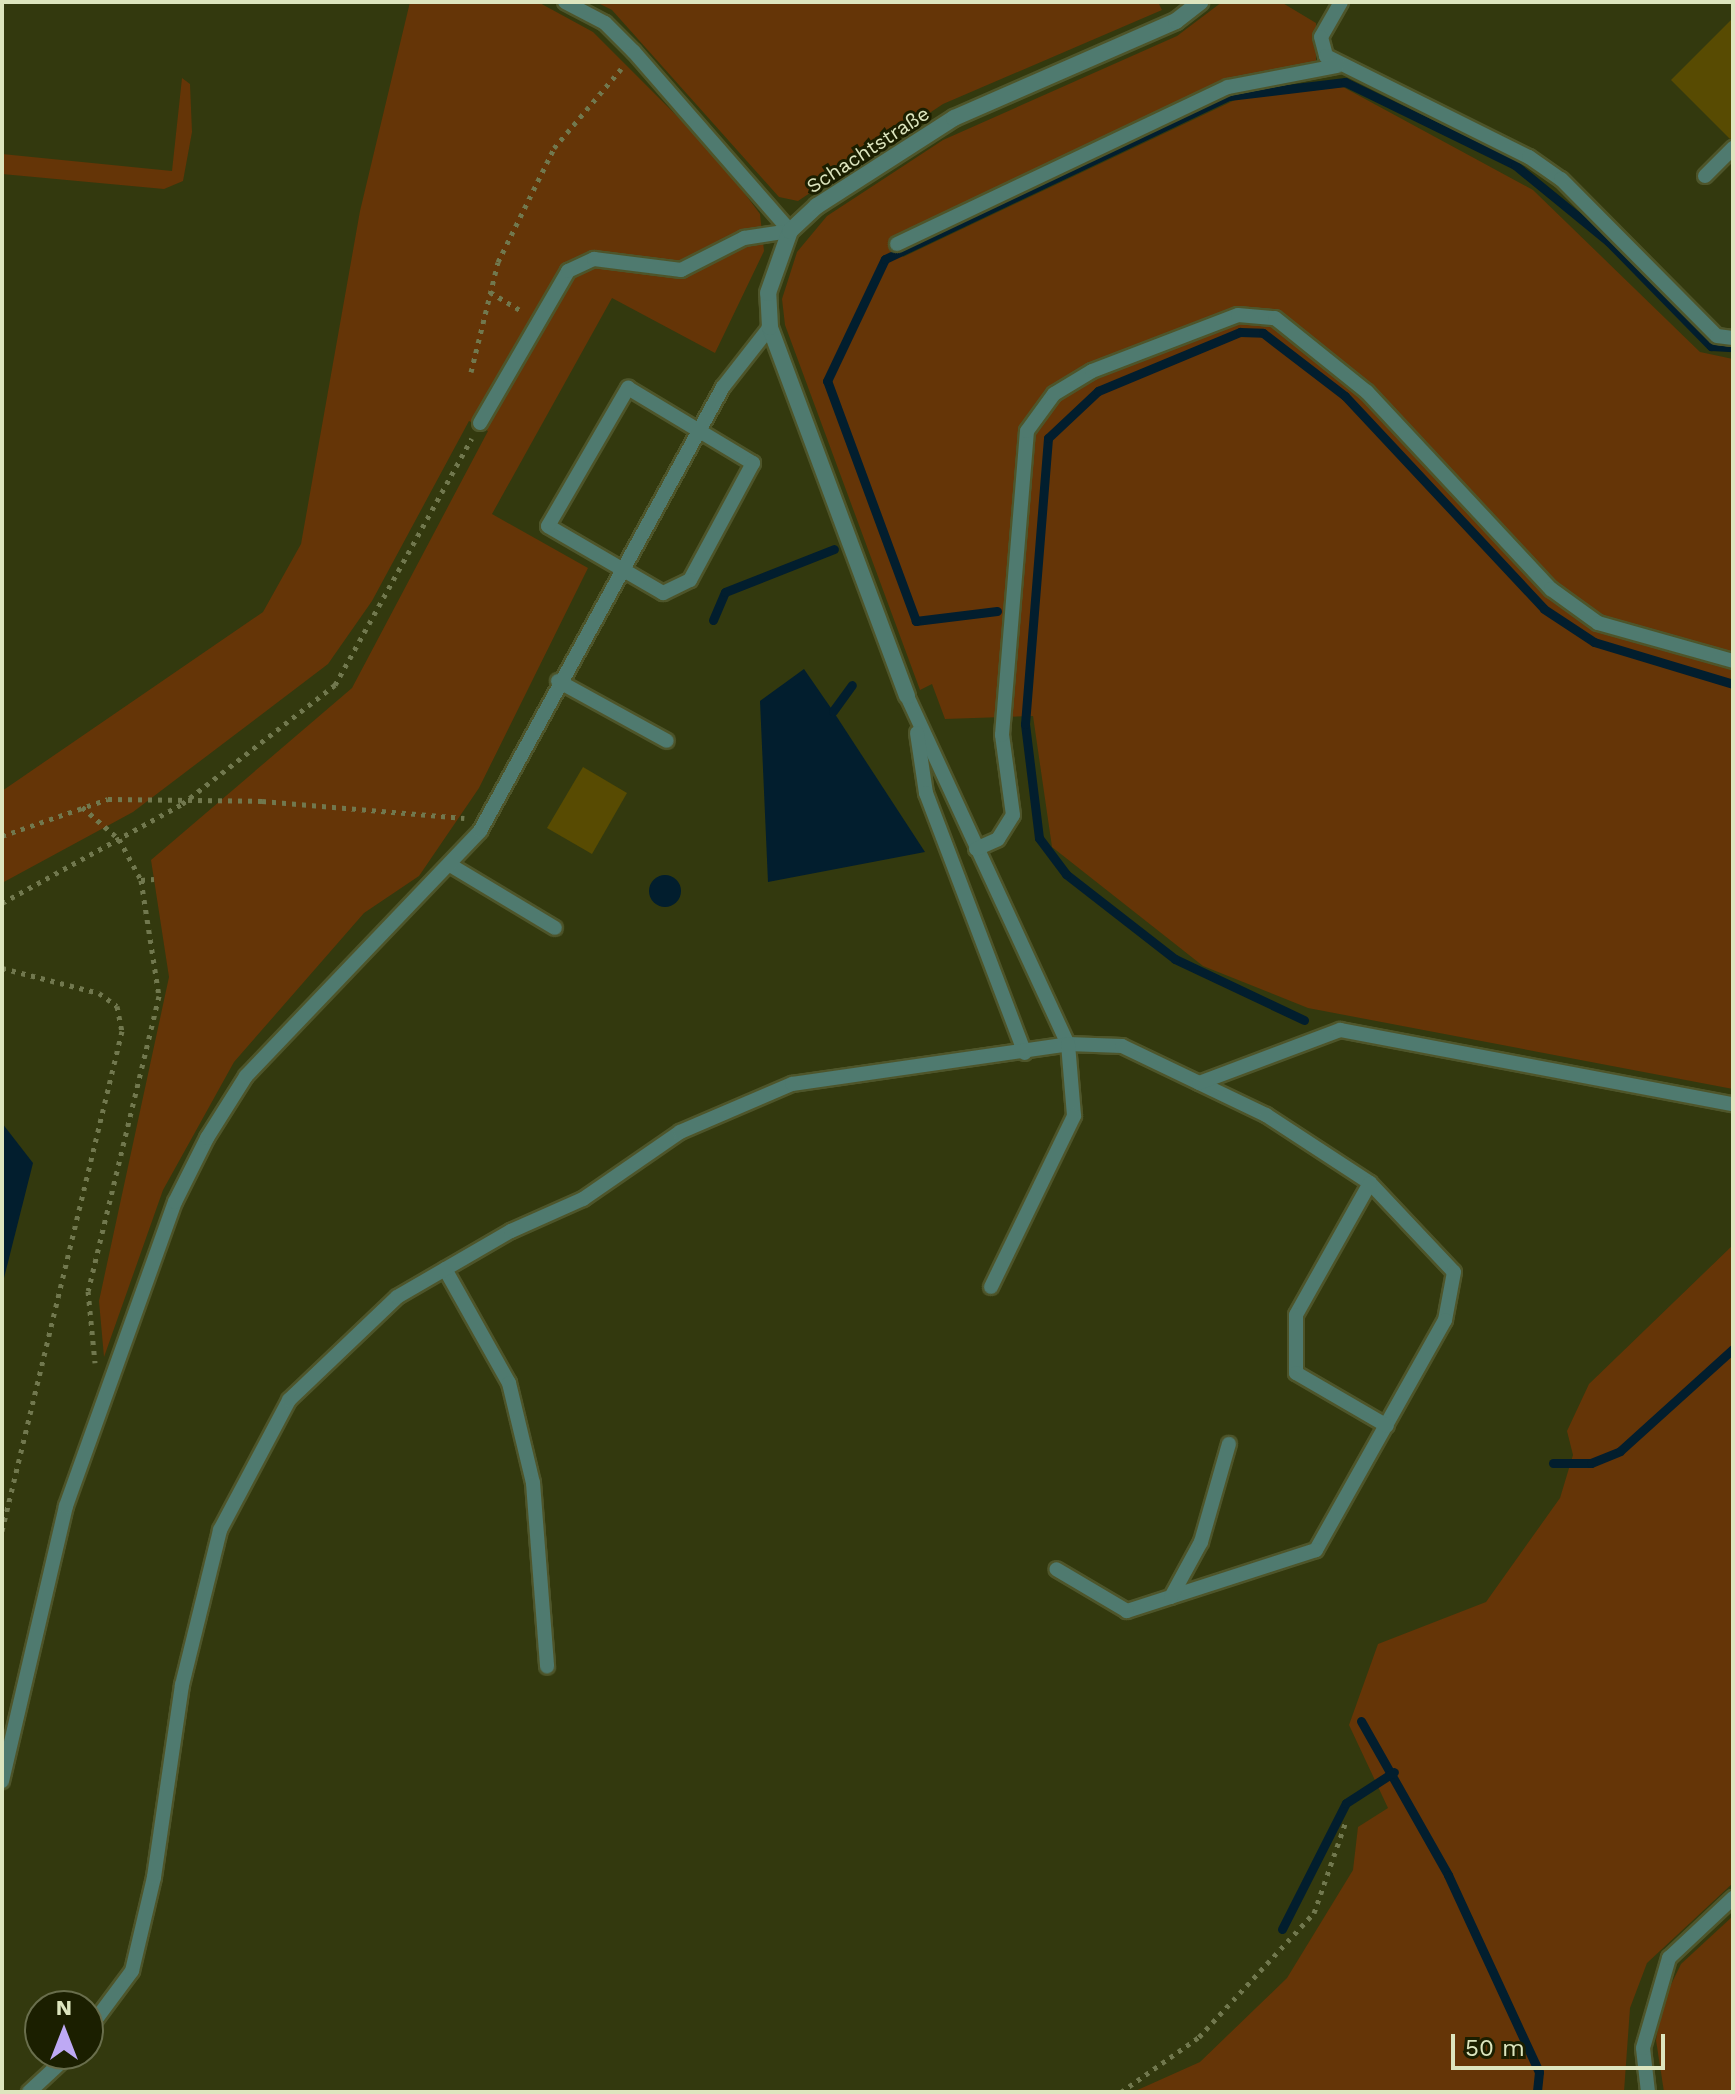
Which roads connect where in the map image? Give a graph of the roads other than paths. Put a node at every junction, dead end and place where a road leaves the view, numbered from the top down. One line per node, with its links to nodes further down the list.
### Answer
1 (565, 2): 7 (lane)
2 (1200, 2): 7 (street, Schachtstraße)
3 (1341, 2): 4 (lane)
4 (1337, 66): 8 (lane); 10 (lane)
5 (1733, 148): 6 (lane)
6 (1705, 176)
7 (790, 231): 9 (street, Schachtstraße); 11 (lane)
8 (897, 244)
9 (770, 327): 12 (lane); 16 (street, Schachtstraße)
10 (1733, 338)
11 (480, 423)
12 (703, 430): 13 (lane); 13 (lane); 13 (lane)
13 (618, 573): 15 (lane)
14 (1733, 661): 19 (lane)
15 (558, 681): 18 (lane); 20 (lane)
16 (907, 696): 17 (lane)
17 (915, 717): 19 (lane); 23 (lane)
18 (667, 741)
19 (976, 849): 22 (lane)
20 (452, 866): 21 (lane); 34 (lane)
21 (555, 928)
22 (1068, 1044): 23 (lane); 24 (lane); 28 (lane)
23 (1025, 1053): 27 (lane)
24 (1199, 1083): 25 (lane); 26 (lane)
25 (1733, 1104)
26 (1370, 1183): 29 (lane); 29 (lane)
27 (445, 1269): 33 (lane); 36 (lane)
28 (991, 1287)
29 (1387, 1426): 32 (lane)
30 (1229, 1444): 32 (lane)
31 (1056, 1569): 32 (lane)
32 (1171, 1597)
33 (547, 1666)
34 (2, 1781)
35 (1733, 1898): 39 (lane)
36 (104, 2009)
37 (53, 2070): 38 (lane)
38 (29, 2092)
39 (1648, 2092)

